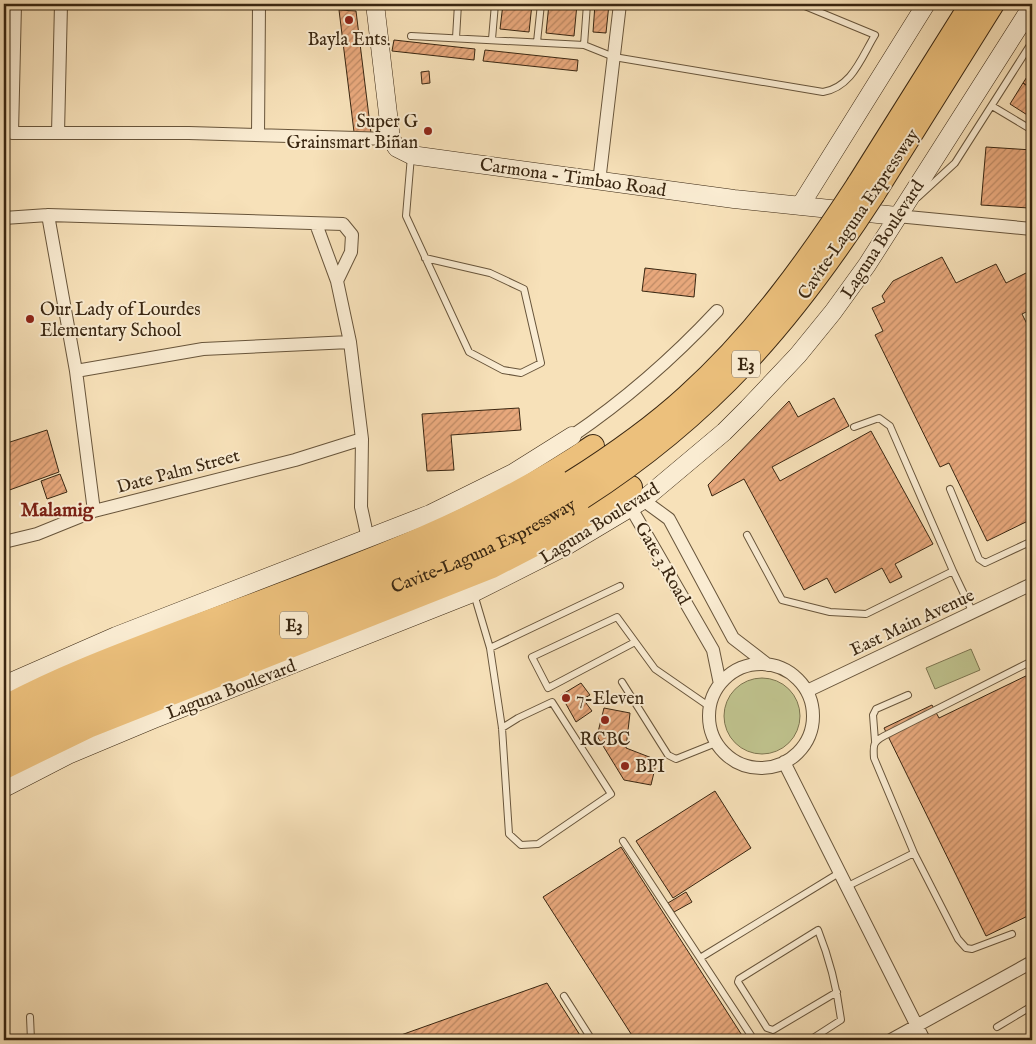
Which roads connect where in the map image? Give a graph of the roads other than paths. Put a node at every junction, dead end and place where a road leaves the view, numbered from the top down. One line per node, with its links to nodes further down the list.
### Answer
1 (15, 4): 24 (street)
2 (61, 4): 28 (street)
3 (260, 4): 29 (street)
4 (375, 4): 30 (main road)
5 (458, 4): 18 (lane)
6 (495, 4): 19 (lane)
7 (541, 4): 20 (lane)
8 (587, 4): 22 (lane)
9 (620, 4): 23 (street)
10 (670, 4): 11 (lane)
11 (677, 4)
12 (800, 4): 23 (lane)
13 (926, 4): 34 (main road)
14 (971, 4): 33 (highway, Cavite–Laguna Expressway / E3)
15 (993, 4): 33 (highway, Cavite–Laguna Expressway / E3)
16 (1032, 6): 36 (main road, Laguna Boulevard)
17 (411, 36): 18 (lane)
18 (456, 38): 19 (lane)
19 (492, 39): 20 (lane)
20 (537, 42): 22 (lane)
21 (1032, 42): 25 (lane)
22 (584, 45): 23 (lane)
23 (614, 57): 32 (street)
24 (8, 63): 27 (street)
25 (992, 106): 26 (lane); 36 (lane)
26 (1032, 130)
27 (8, 133): 28 (street)
28 (58, 133): 29 (street)
29 (258, 135): 30 (street)
30 (391, 139): 31 (main road, Carmona - Timbao Road)
31 (411, 155): 32 (main road, Carmona - Timbao Road); 40 (lane)
32 (599, 182): 34 (main road, Carmona - Timbao Road)
33 (866, 189): 49 (highway, Cavite–Laguna Expressway / E3, bridge)
34 (800, 206): 36 (main road, Carmona - Timbao Road)
35 (48, 215): 37 (street); 38 (street); 44 (street)
36 (898, 216): 39 (street); 50 (main road, Laguna Boulevard)
37 (4, 218)
38 (316, 224): 41 (street); 41 (street)
39 (1032, 229)
40 (425, 258): 40 (lane)
41 (337, 281): 43 (street)
42 (717, 311): 47 (street)
43 (350, 342): 44 (street); 46 (street)
44 (76, 371): 51 (street)
45 (854, 427): 56 (lane)
46 (362, 439): 51 (street, Date Palm Street); 53 (street)
47 (582, 446): 50 (main road, Gate 3 Road); 53 (main road); 70 (highway)
48 (950, 489): 54 (lane)
49 (576, 490): 72 (highway, Cavite–Laguna Expressway / E3); 76 (highway, Cavite–Laguna Expressway / E3)
50 (631, 498): 59 (main road, Laguna Boulevard); 64 (street, Gate 3 Road); 66 (street, Gate 3 Road); 78 (highway)
51 (94, 511): 55 (street, Date Palm Street)
52 (747, 535): 56 (lane)
53 (368, 539): 67 (main road)
54 (1032, 541)
55 (4, 542)
56 (953, 571): 60 (lane)
57 (1032, 584): 60 (street, East Main Avenue)
58 (620, 586): 62 (lane)
59 (473, 593): 62 (lane); 79 (main road, Laguna Boulevard)
60 (973, 613): 68 (street, East Main Avenue)
61 (635, 642): 61 (lane); 71 (lane)
62 (490, 648): 73 (lane)
63 (1032, 661): 74 (lane)
64 (768, 664): 66 (street); 68 (street)
65 (622, 682): 75 (lane)
66 (720, 684): 71 (street)
67 (4, 685)
68 (807, 691): 77 (street)
69 (908, 695): 74 (lane)
70 (4, 707)
71 (710, 707): 75 (street)
72 (4, 726)
73 (502, 728): 73 (lane)
74 (875, 741): 81 (lane)
75 (716, 743): 77 (street)
76 (4, 747)
77 (784, 762): 82 (street)
78 (4, 768)
79 (4, 788)
80 (623, 841): 85 (lane)
81 (914, 853): 83 (lane); 84 (lane)
82 (839, 873): 83 (street); 85 (lane)
83 (846, 887): 91 (street)
84 (1012, 934)
85 (700, 958): 95 (lane)
86 (1032, 962): 91 (street)
87 (837, 992): 87 (lane); 96 (lane)
88 (564, 996): 94 (lane)
89 (1032, 1006): 92 (lane)
90 (30, 1017): 93 (lane)
91 (915, 1025): 97 (street); 98 (street)
92 (997, 1027)
93 (30, 1040)
94 (592, 1040)
95 (754, 1040)
96 (810, 1040)
97 (890, 1040)
98 (924, 1040)

